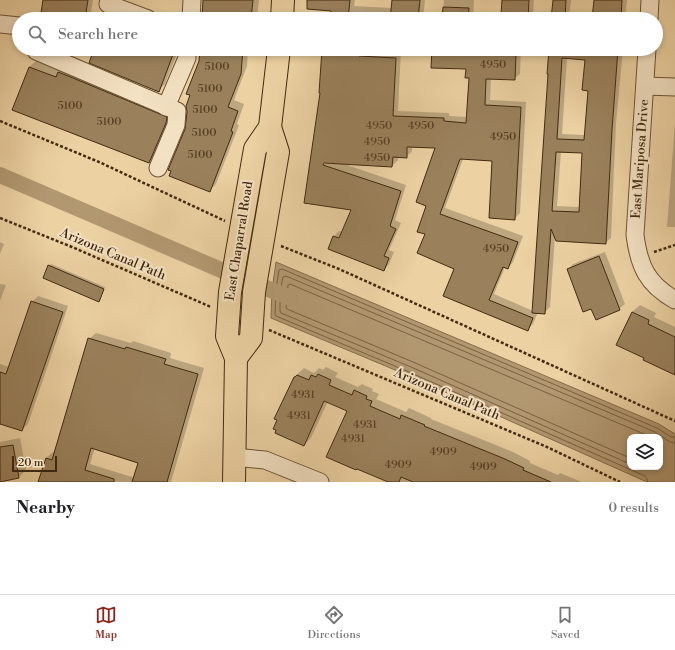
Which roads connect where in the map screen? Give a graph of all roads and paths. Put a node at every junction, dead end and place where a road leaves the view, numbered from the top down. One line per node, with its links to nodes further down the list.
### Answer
1 (109, 0): 5 (street)
2 (192, 0): 6 (street)
3 (284, 0): 7 (main road)
4 (650, 0): 8 (street)
5 (129, 12)
6 (191, 12)
7 (283, 12)
8 (649, 12)
9 (0, 24): 10 (street)
10 (12, 25)
11 (48, 56): 17 (street)
12 (187, 56): 17 (street)
13 (278, 56): 19 (main road, East Chaparral Road)
14 (647, 56): 15 (street, East Mariposa Drive)
15 (645, 86): 16 (street); 25 (street, East Mariposa Drive)
16 (675, 88)
17 (166, 107): 20 (street)
18 (0, 121): 22 (path)
19 (270, 127): 22 (main road, East Chaparral Road); 24 (main road, East Chaparral Road)
20 (158, 168)
21 (0, 218): 27 (path, Arizona Canal Path)
22 (239, 235): 27 (main road, East Chaparral Road)
23 (675, 245): 25 (path)
24 (262, 246): 28 (main road, East Chaparral Road); 30 (path)
25 (646, 260): 26 (street, East Mariposa Drive)
26 (675, 300)
27 (223, 312): 29 (main road, East Chaparral Road)
28 (258, 326): 29 (main road, East Chaparral Road); 34 (path, Arizona Canal Path)
29 (236, 358): 31 (main road, East Chaparral Road)
30 (675, 421)
31 (234, 458): 32 (street); 33 (main road, East Chaparral Road)
32 (312, 480)
33 (234, 482)
34 (620, 482)

